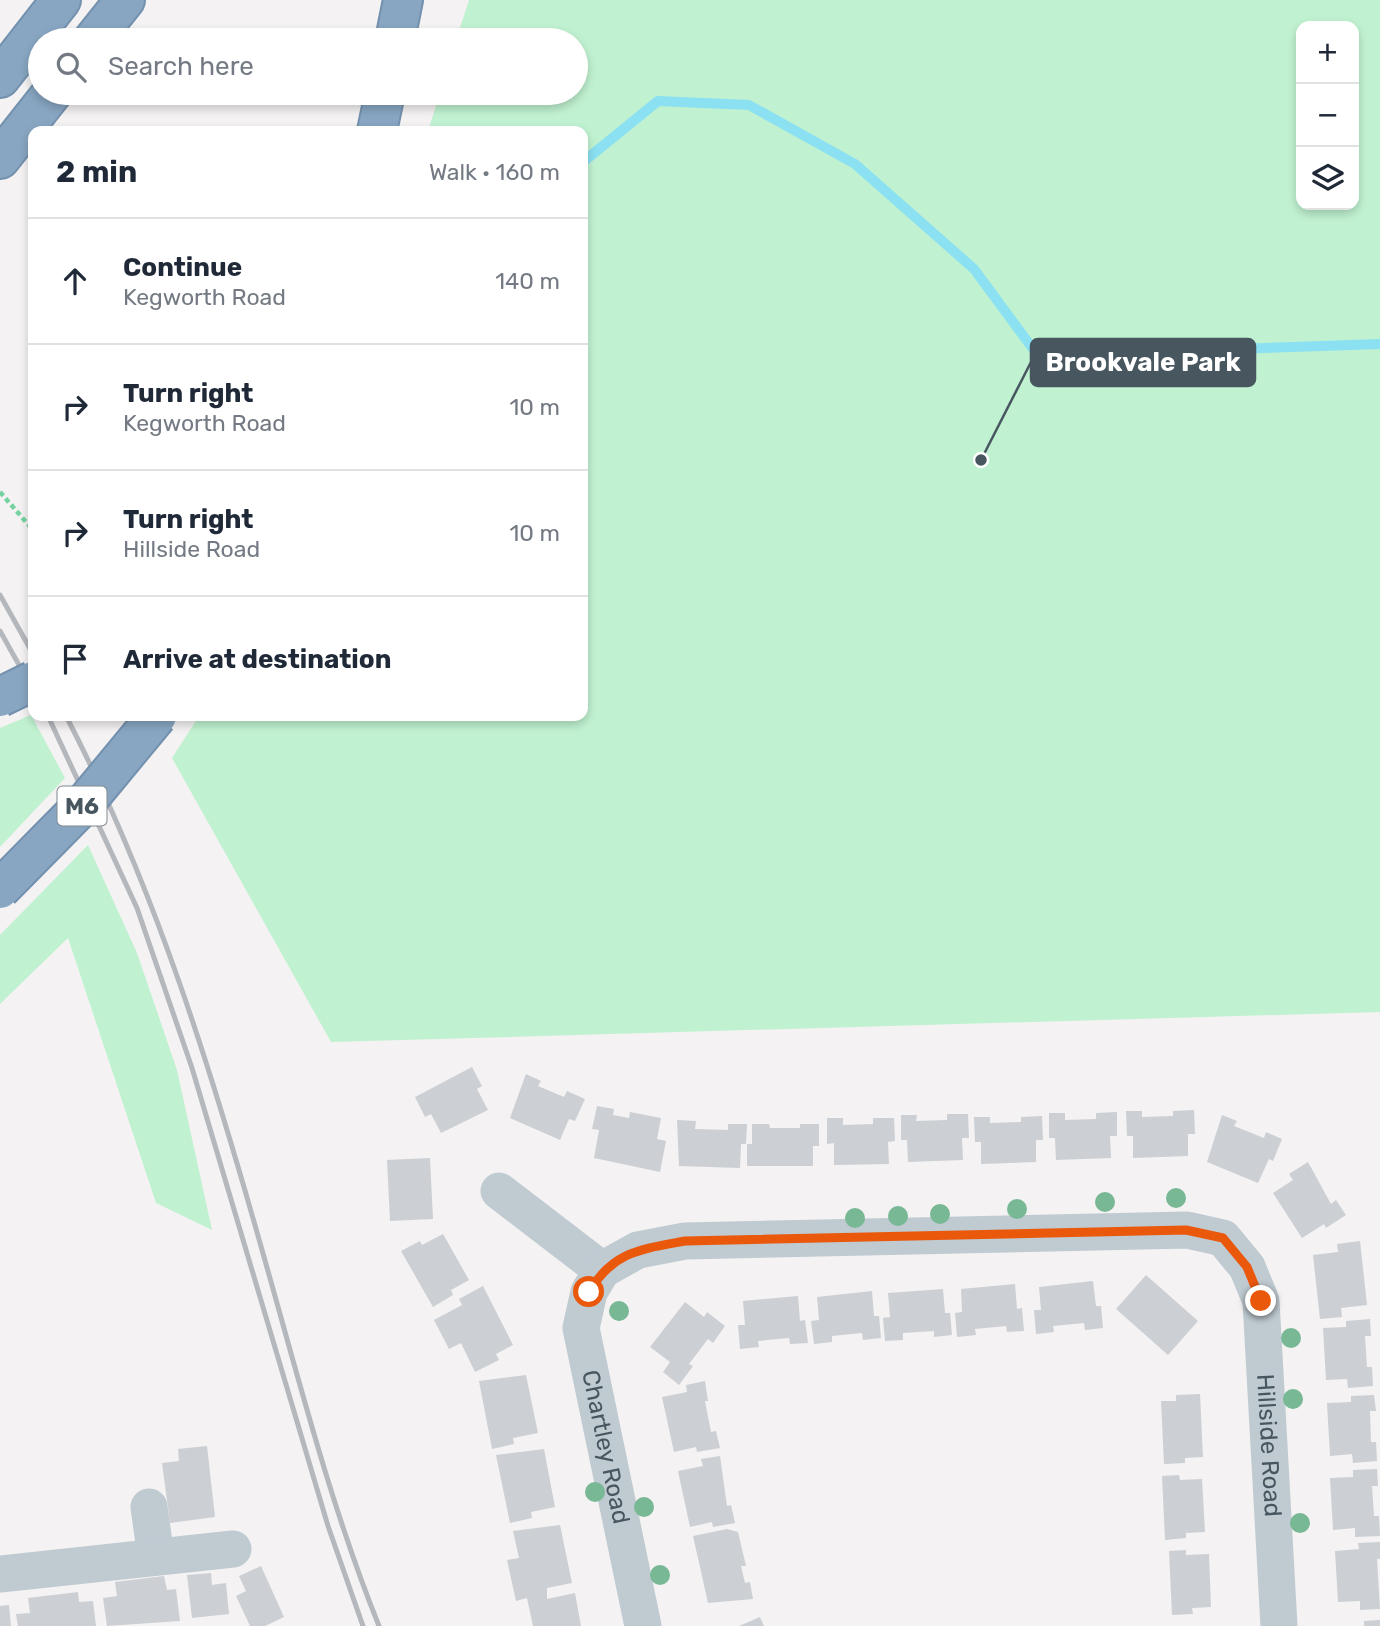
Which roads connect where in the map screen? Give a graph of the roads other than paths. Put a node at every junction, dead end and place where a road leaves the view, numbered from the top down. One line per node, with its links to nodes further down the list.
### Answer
1 (61, 0): 4 (highway)
2 (125, 0): 5 (highway)
3 (403, 0): 6 (highway)
4 (39, 28)
5 (103, 28)
6 (397, 28)
7 (28, 42): 8 (highway)
8 (0, 78)
9 (43, 105): 12 (highway)
10 (382, 105): 11 (highway)
11 (378, 126)
12 (0, 159)
13 (28, 683): 14 (highway, bridge)
14 (0, 697)
15 (153, 721): 16 (highway, M6, bridge)
16 (0, 889)
17 (499, 1191): 18 (street)
18 (602, 1270): 23 (street, Chartley Road); 24 (street, Hillside Road)
19 (149, 1507): 21 (street)
20 (233, 1549): 21 (street)
21 (156, 1557): 22 (street)
22 (0, 1574)
23 (643, 1626)
24 (1279, 1626)

